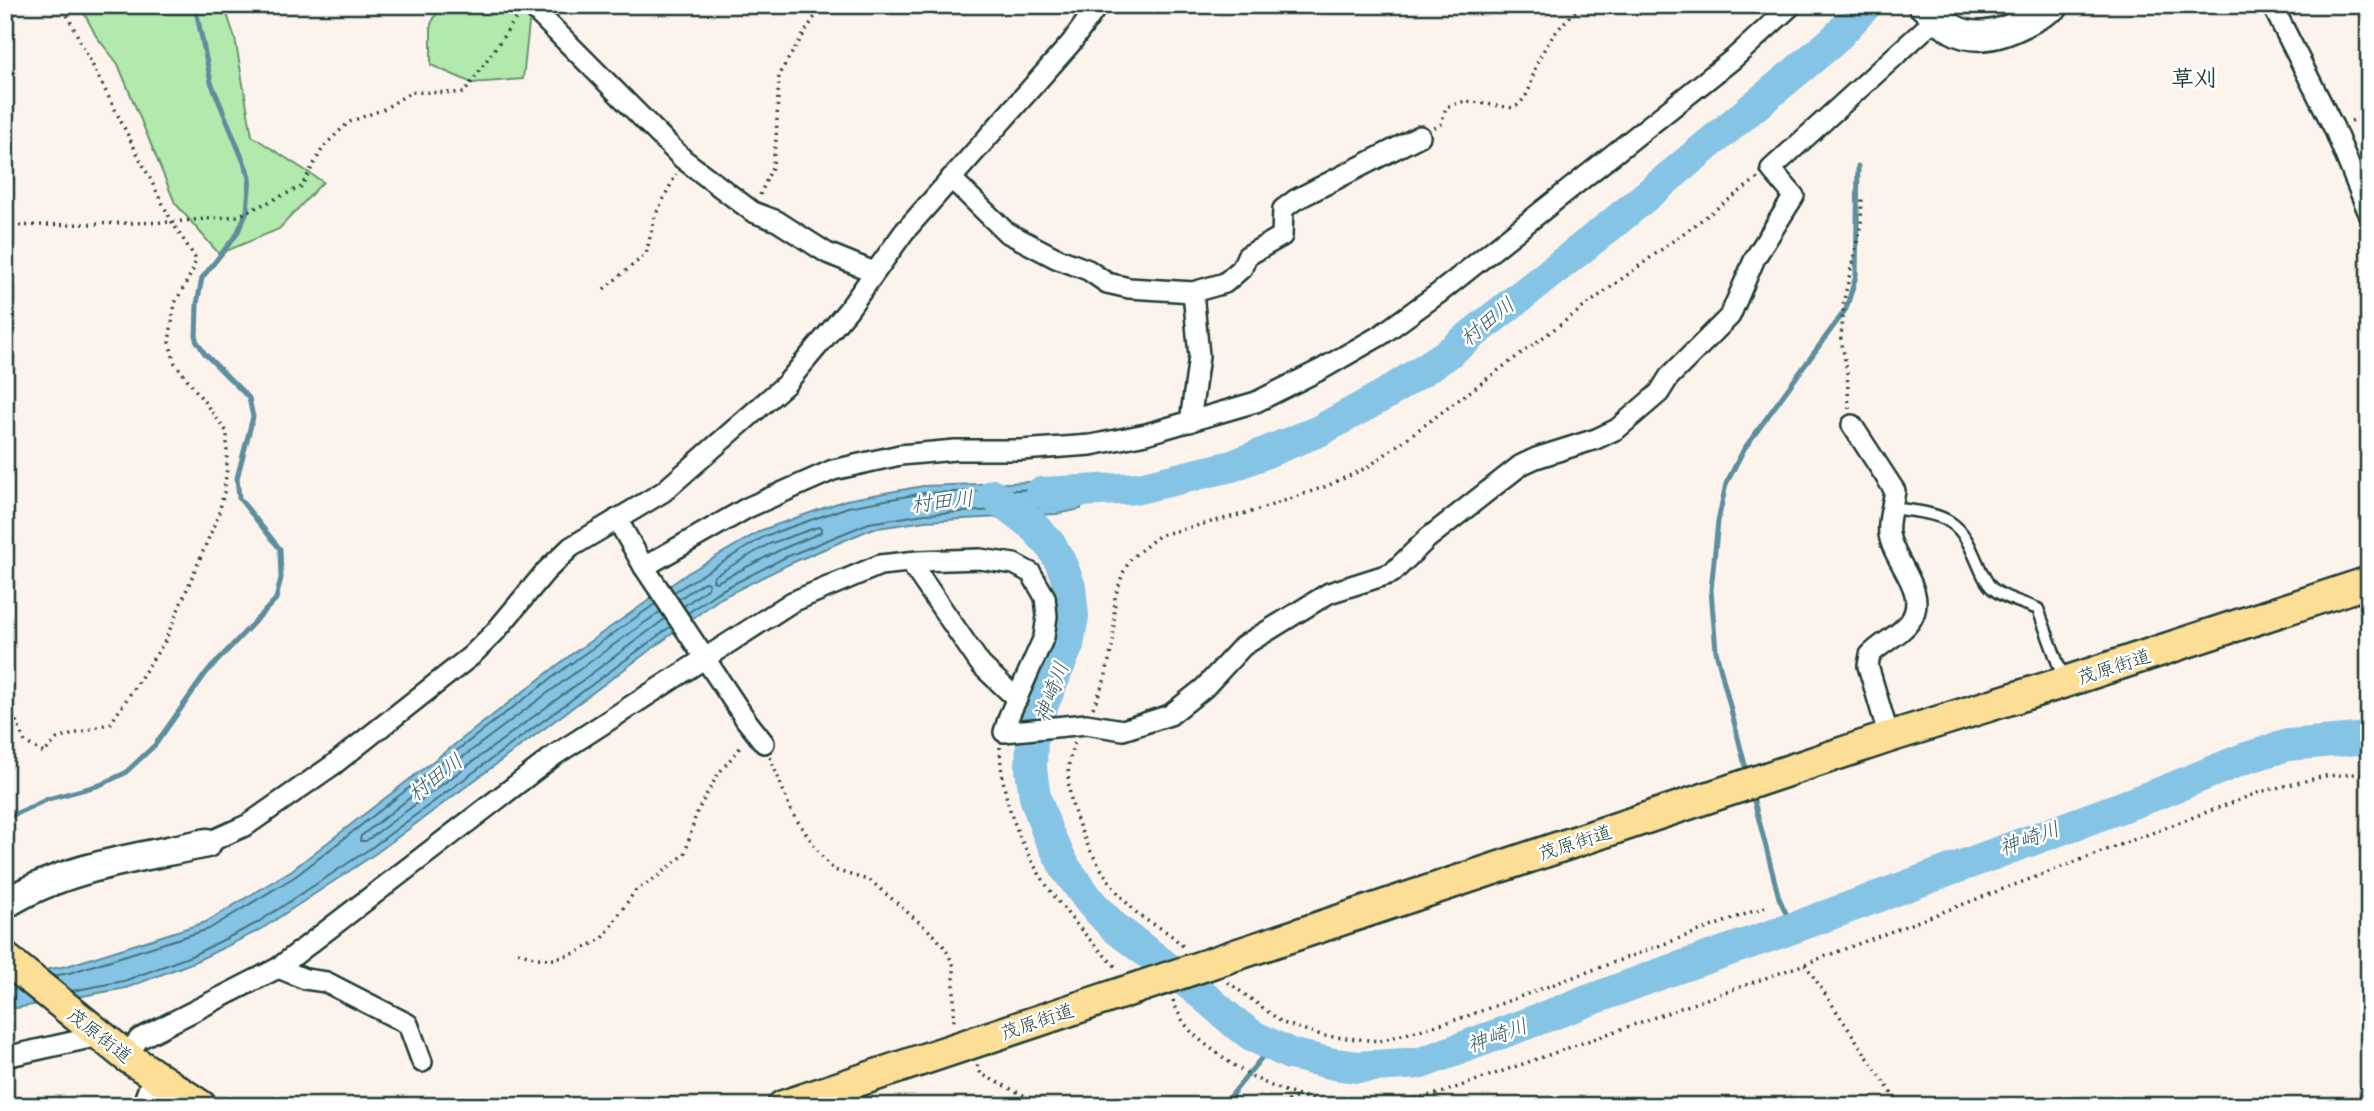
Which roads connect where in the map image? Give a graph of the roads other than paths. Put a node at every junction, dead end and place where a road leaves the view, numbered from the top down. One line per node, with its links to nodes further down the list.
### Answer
1 (1098, 5): 8 (street)
2 (1792, 5): 12 (street)
3 (2055, 5): 6 (street)
4 (2272, 5): 9 (street)
5 (524, 11): 10 (street)
6 (1930, 11): 21 (street)
7 (1420, 136): 11 (street)
8 (951, 178): 10 (street); 11 (street)
9 (2369, 214)
10 (874, 272): 15 (street)
11 (1193, 292): 12 (street)
12 (1190, 422): 17 (street)
13 (1852, 425): 14 (street)
14 (1892, 508): 20 (lane); 22 (street)
15 (617, 519): 17 (street); 24 (street)
16 (910, 562): 19 (street); 21 (street); 21 (street)
17 (644, 567): 19 (street)
18 (2369, 582): 20 (main road, 茂原街道)
19 (704, 659): 23 (street); 27 (street)
20 (2065, 682): 22 (main road, 茂原街道)
21 (1017, 699)
22 (1889, 737): 35 (main road, 茂原街道)
23 (764, 743)
24 (207, 843): 25 (street)
25 (5, 904)
26 (5, 958): 28 (main road, 茂原街道)
27 (278, 968): 29 (street); 31 (street)
28 (99, 1036): 29 (main road, 茂原街道); 30 (street)
29 (126, 1056): 32 (main road, 茂原街道)
30 (5, 1057)
31 (422, 1062)
32 (153, 1076): 33 (street); 34 (main road, 茂原街道)
33 (142, 1106)
34 (201, 1106)
35 (783, 1106)

